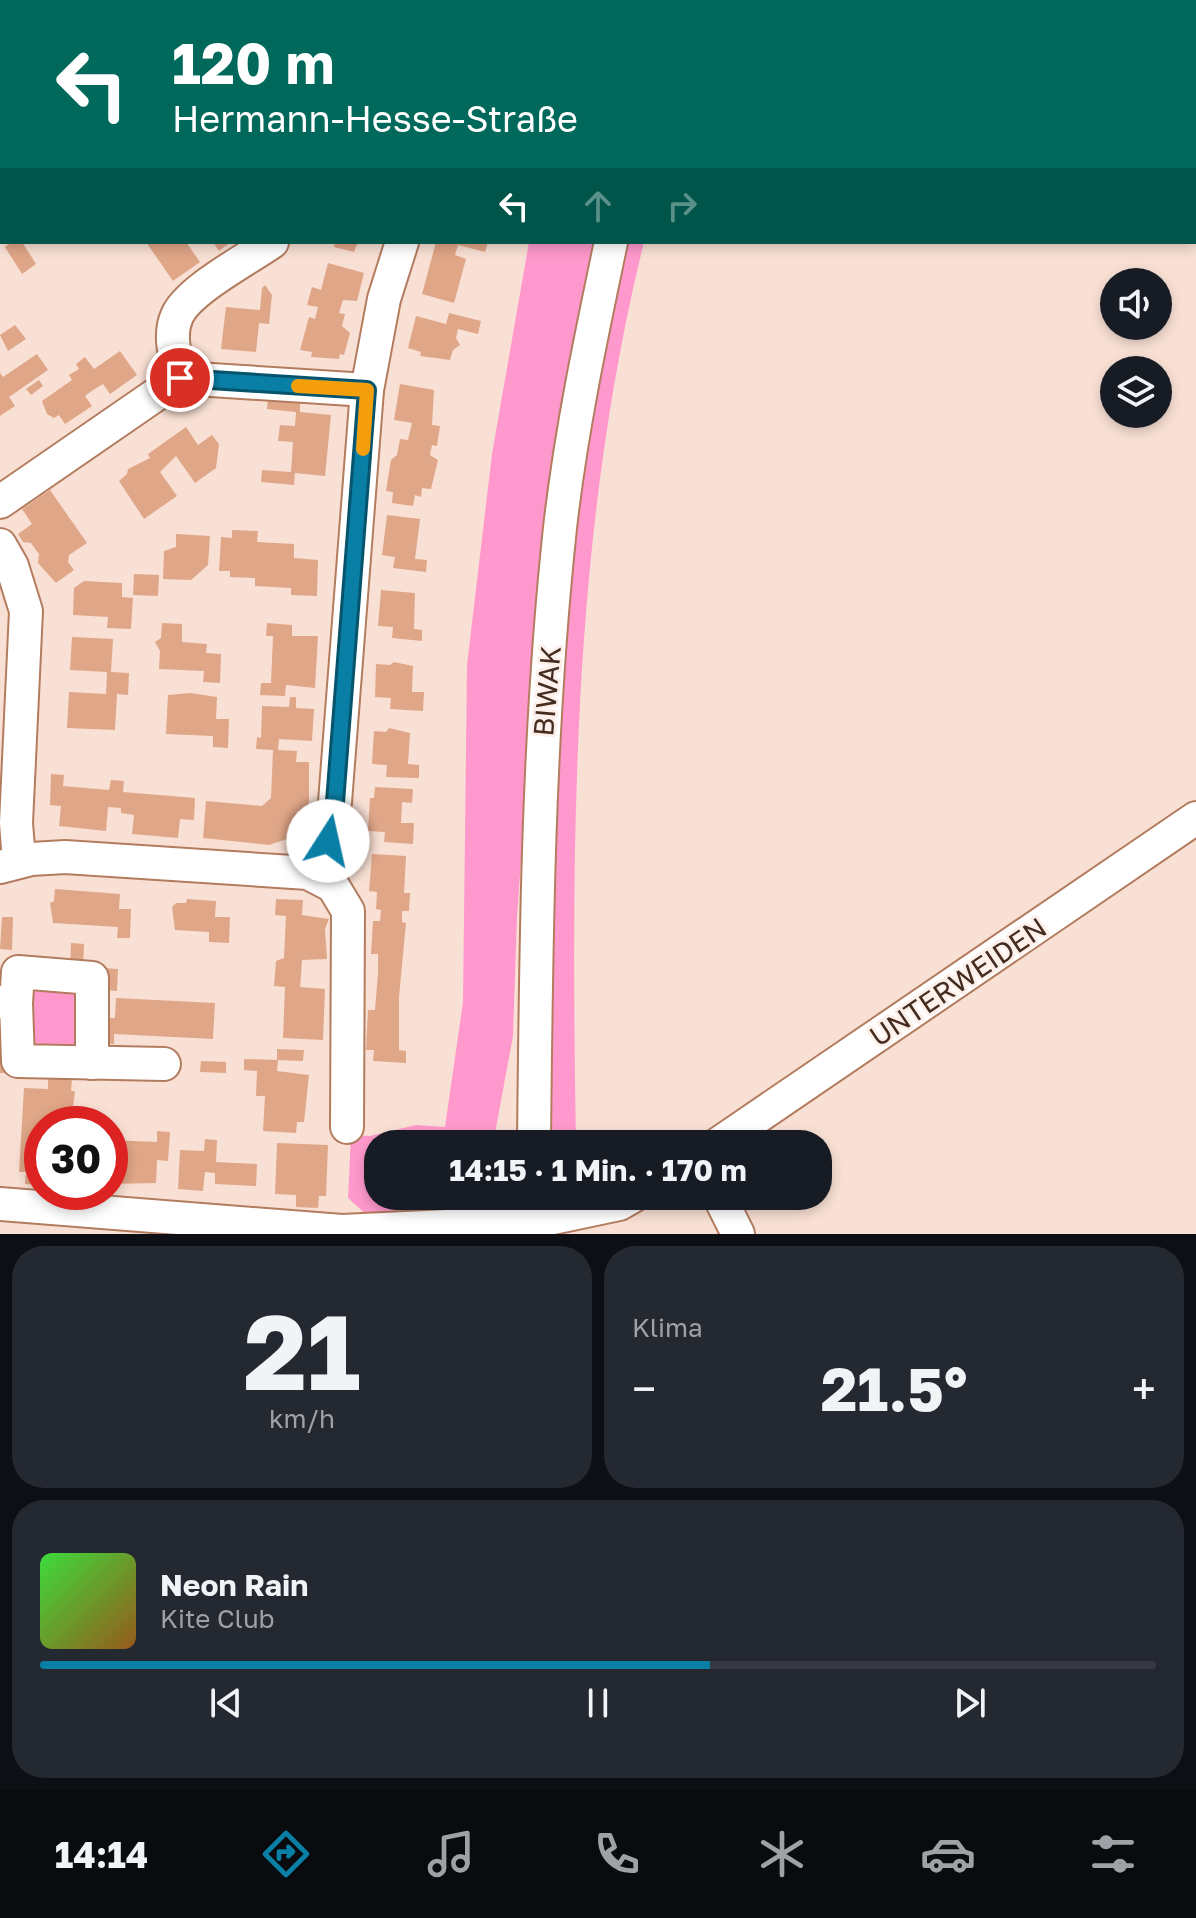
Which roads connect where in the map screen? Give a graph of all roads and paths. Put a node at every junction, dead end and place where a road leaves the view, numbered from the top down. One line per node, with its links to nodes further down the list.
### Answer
1 (269, 244): 4 (street)
2 (401, 244): 5 (street)
3 (611, 244): 15 (street, BIWAK)
4 (180, 378): 5 (street); 6 (street)
5 (367, 390): 10 (street)
6 (0, 502)
7 (0, 545): 9 (street)
8 (1196, 818): 16 (street, UNTERWEIDEN)
9 (9, 864): 10 (street)
10 (308, 873): 14 (street)
11 (8, 1003): 12 (street); 12 (street)
12 (92, 1063): 13 (street)
13 (164, 1064)
14 (347, 1127)
15 (534, 1130)
16 (739, 1130)
17 (0, 1204): 20 (street)
18 (580, 1210): 20 (street)
19 (726, 1210): 21 (street)
20 (534, 1217)
21 (738, 1234)

